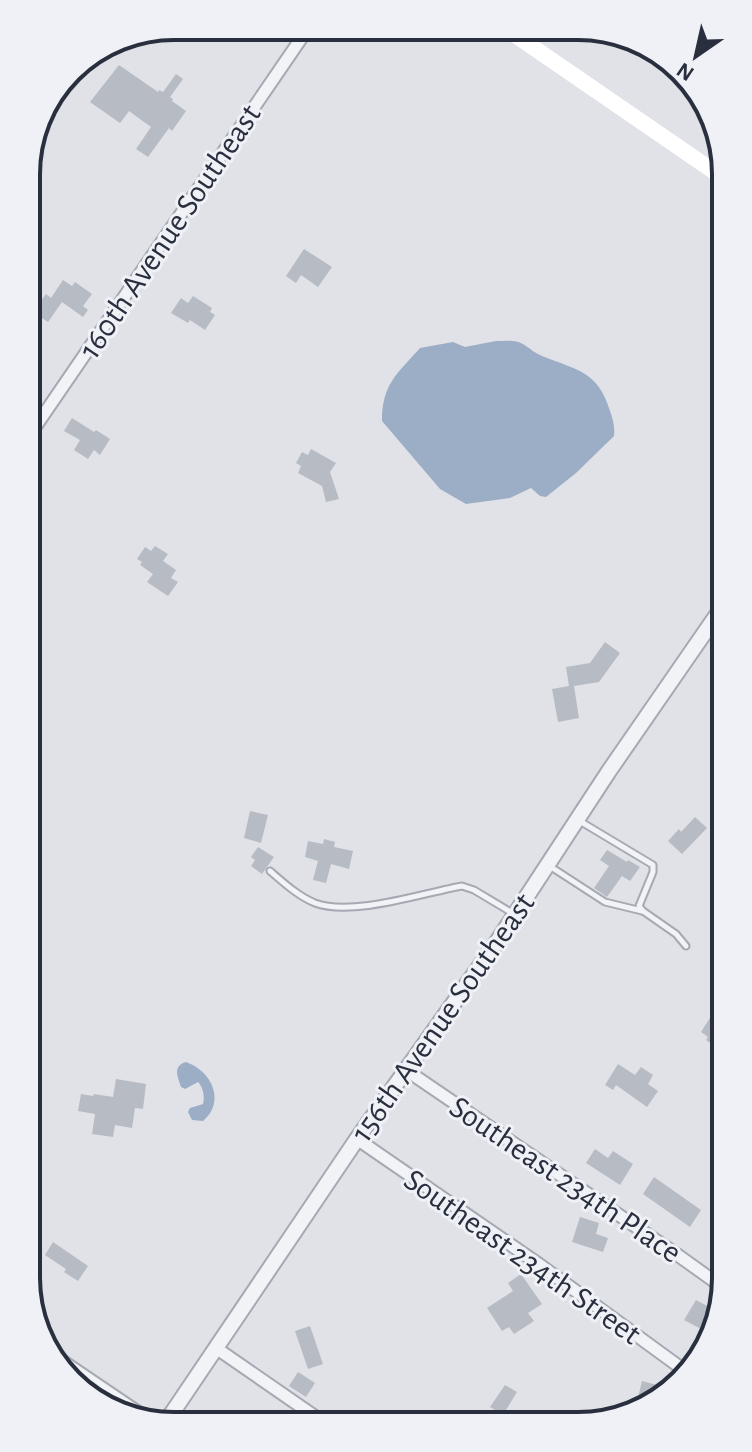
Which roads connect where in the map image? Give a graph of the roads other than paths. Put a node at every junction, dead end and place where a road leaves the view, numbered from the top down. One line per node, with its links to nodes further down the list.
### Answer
1 (300, 40): 4 (street, 160th Avenue Southeast)
2 (522, 40): 3 (main road)
3 (712, 170)
4 (40, 420)
5 (712, 622): 6 (street, 156th Avenue Southeast)
6 (577, 820): 7 (street, 156th Avenue Southeast); 9 (lane)
7 (548, 865): 9 (lane); 10 (street, 156th Avenue Southeast)
8 (270, 871): 10 (lane)
9 (643, 911): 11 (lane)
10 (515, 915): 12 (street, 156th Avenue Southeast)
11 (686, 946)
12 (406, 1070): 13 (street, 156th Avenue Southeast); 14 (street, Southeast 234th Place)
13 (357, 1139): 15 (street, 156th Avenue Southeast); 16 (street, Southeast 234th Street)
14 (712, 1280)
15 (216, 1348): 19 (street, 156th Avenue Southeast); 20 (street)
16 (678, 1366)
17 (78, 1370): 18 (street)
18 (132, 1405)
19 (171, 1412)
20 (309, 1412)

